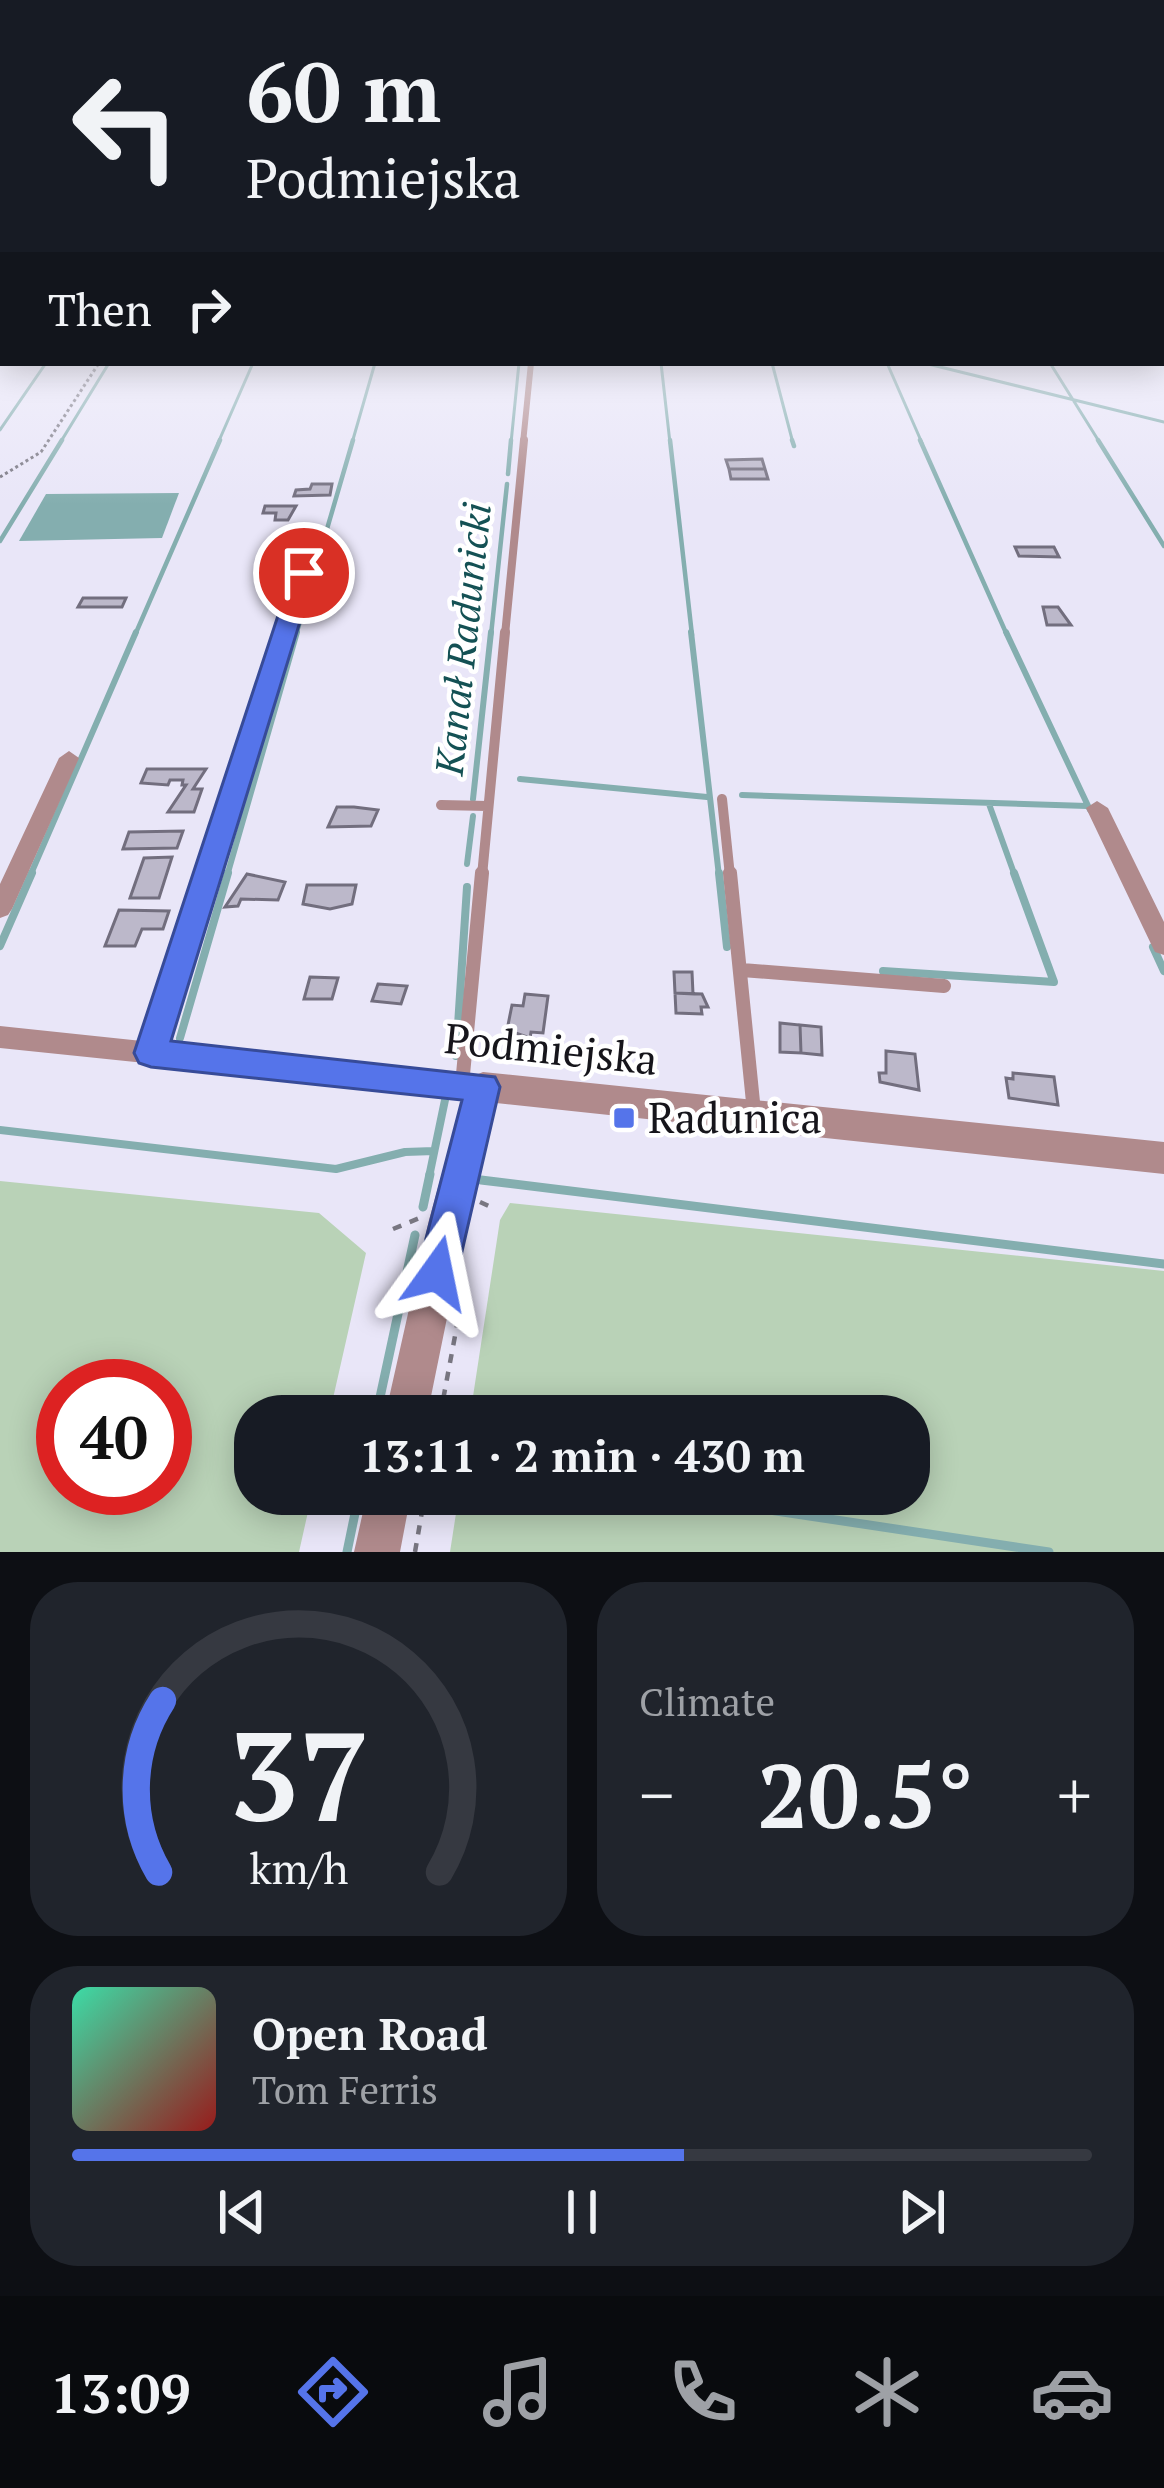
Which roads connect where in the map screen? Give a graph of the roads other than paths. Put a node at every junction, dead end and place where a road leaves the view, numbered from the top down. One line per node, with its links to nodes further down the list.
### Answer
1 (531, 366): 6 (lane)
2 (304, 573): 13 (street)
3 (69, 758): 8 (street)
4 (722, 799): 10 (lane)
5 (442, 806): 6 (lane)
6 (487, 806): 14 (lane)
7 (1097, 808): 9 (street)
8 (0, 909)
9 (1164, 946)
10 (742, 970): 11 (lane); 15 (lane)
11 (944, 986)
12 (0, 1036): 13 (street, Podmiejska)
13 (151, 1053): 14 (street, Podmiejska)
14 (472, 1086): 15 (street, Podmiejska); 17 (street)
15 (753, 1116): 16 (street, Podmiejska)
16 (1164, 1159)
17 (410, 1395)
18 (384, 1515): 19 (street)
19 (376, 1552)

